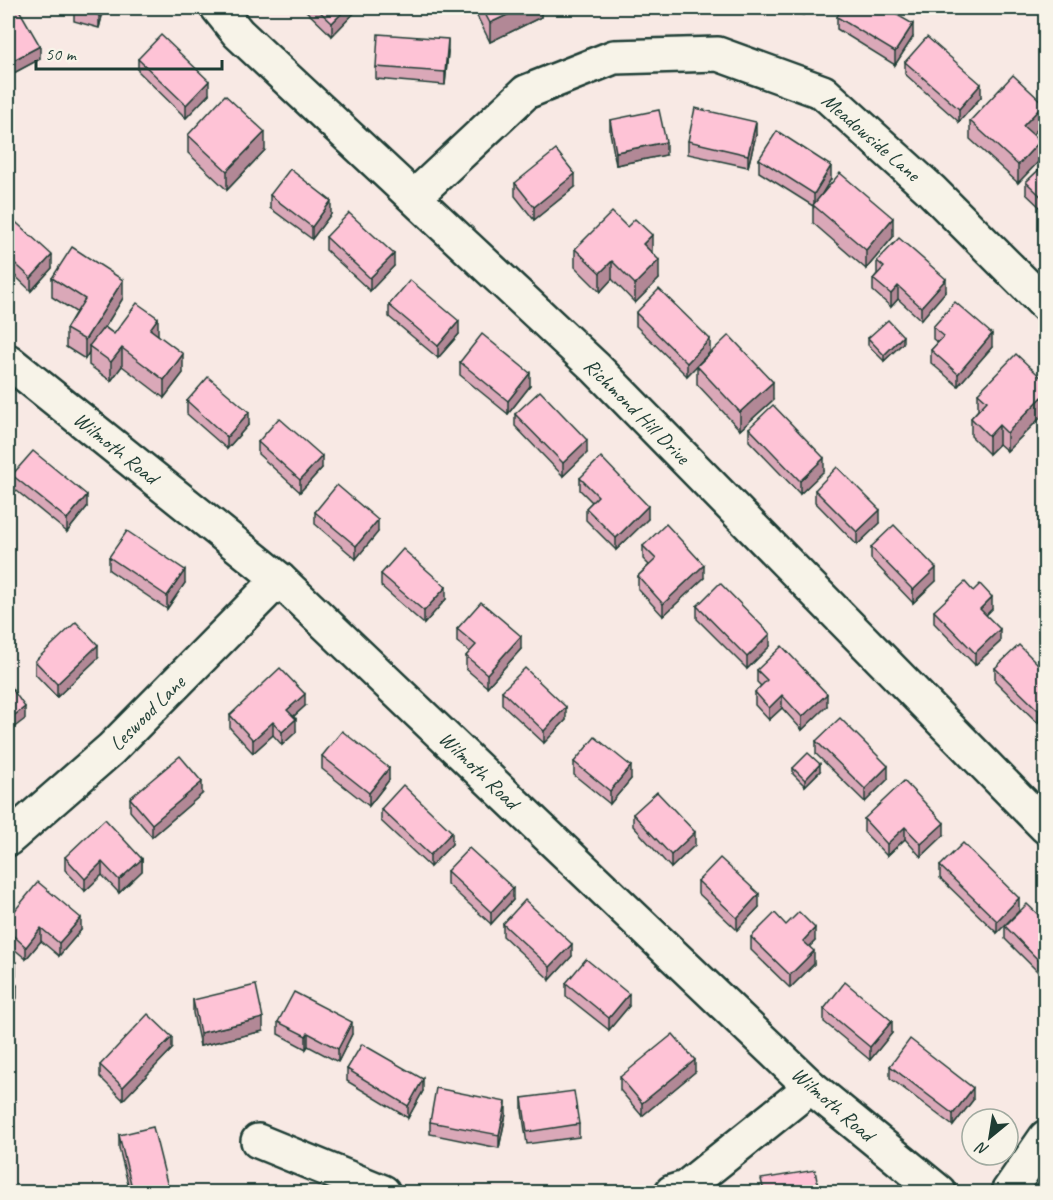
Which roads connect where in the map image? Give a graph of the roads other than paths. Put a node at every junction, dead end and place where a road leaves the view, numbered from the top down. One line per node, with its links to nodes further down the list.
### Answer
1 (218, 8): 2 (street, Richmond Hill Drive)
2 (414, 197): 3 (street, Meadowside Lane); 6 (street, Richmond Hill Drive)
3 (1046, 305)
4 (8, 362): 5 (street, Wilmoth Road)
5 (279, 579): 7 (street, Leswood Lane); 8 (street, Wilmoth Road)
6 (1046, 827)
7 (8, 838)
8 (811, 1087): 12 (street); 13 (street, Wilmoth Road)
9 (1046, 1137): 14 (street)
10 (258, 1141): 11 (street)
11 (383, 1192)
12 (672, 1192)
13 (939, 1192)
14 (1008, 1192)

